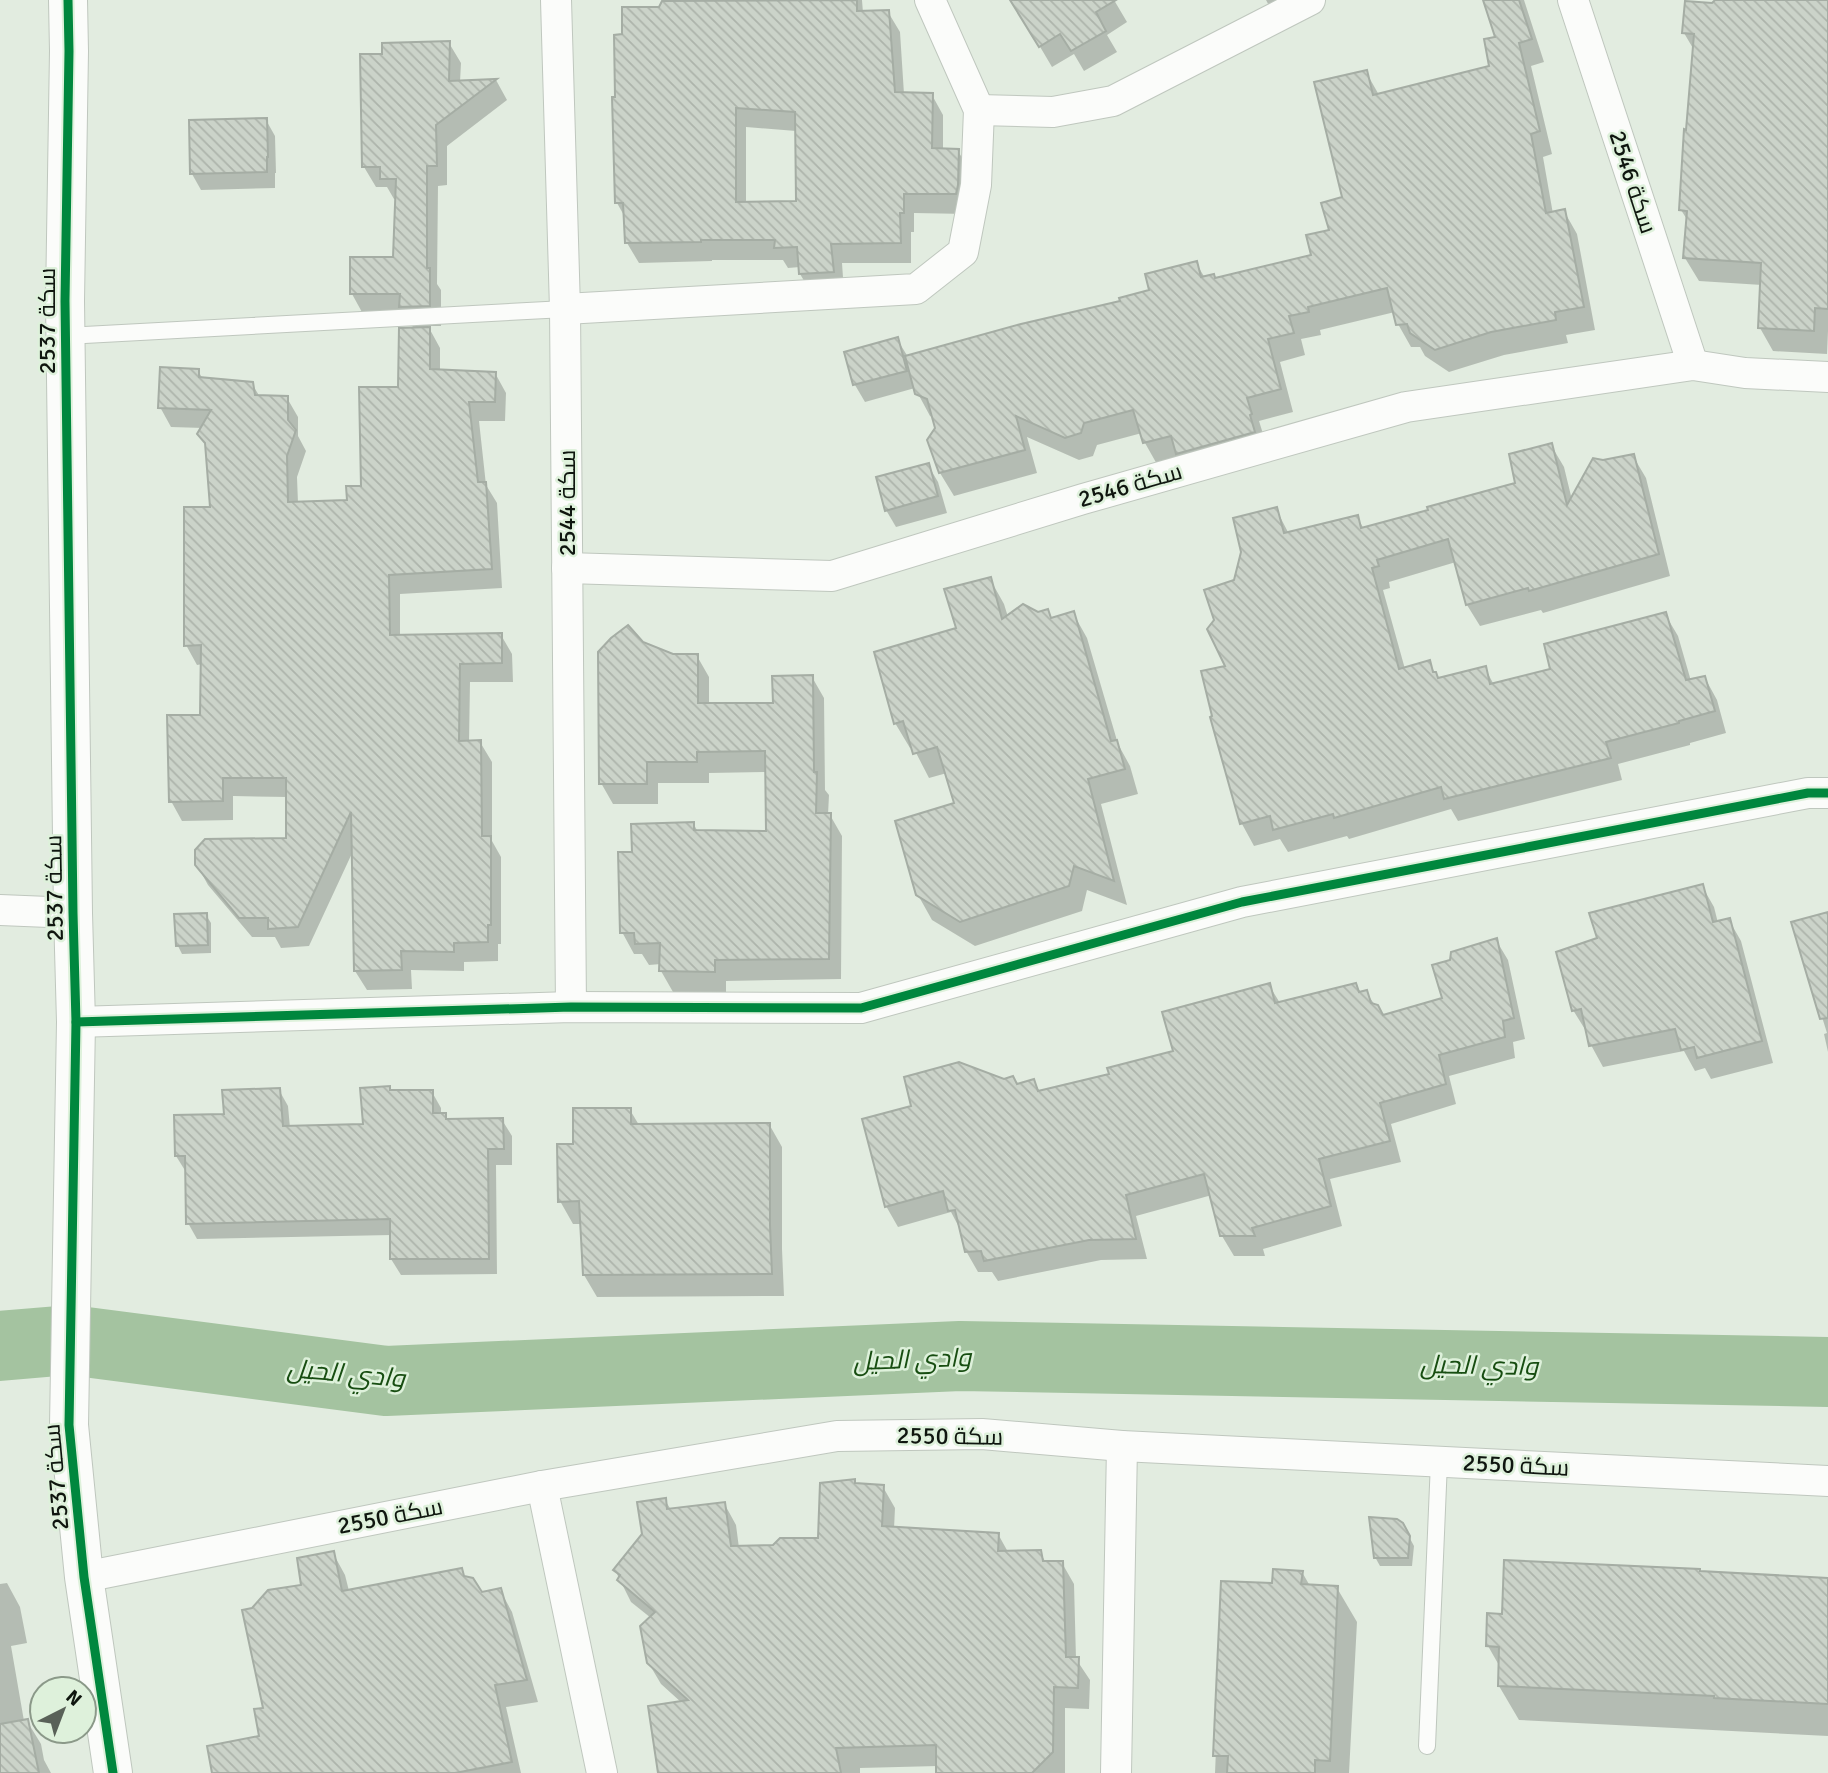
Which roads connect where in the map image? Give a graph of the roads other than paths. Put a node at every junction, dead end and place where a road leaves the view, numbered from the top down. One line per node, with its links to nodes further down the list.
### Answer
1 (68, 0): 8 (street, سكة 2537)
2 (555, 0): 7 (street, سكة 2544)
3 (930, 0): 6 (street)
4 (1310, 0): 6 (street)
5 (1573, 0): 9 (street, سكة 2546)
6 (979, 110): 7 (street)
7 (565, 309): 8 (lane); 11 (street, سكة 2544)
8 (66, 336): 14 (street, سكة 2537)
9 (1693, 365): 10 (street, سكة 2546); 11 (street, سكة 2546)
10 (1828, 377)
11 (568, 568): 15 (street, سكة 2544)
12 (1828, 793): 15 (street)
13 (0, 910): 14 (street)
14 (73, 913): 16 (street, سكة 2537)
15 (571, 1007): 16 (street)
16 (76, 1022): 21 (street, سكة 2537)
17 (1122, 1446): 18 (street, سكة 2550); 20 (street, سكة 2550); 25 (street)
18 (1439, 1462): 19 (street, سكة 2550); 22 (lane)
19 (1828, 1481)
20 (542, 1486): 21 (street, سكة 2550); 24 (street)
21 (84, 1577): 23 (street, سكة 2537)
22 (1427, 1746)
23 (113, 1773)
24 (602, 1773)
25 (1116, 1773)

